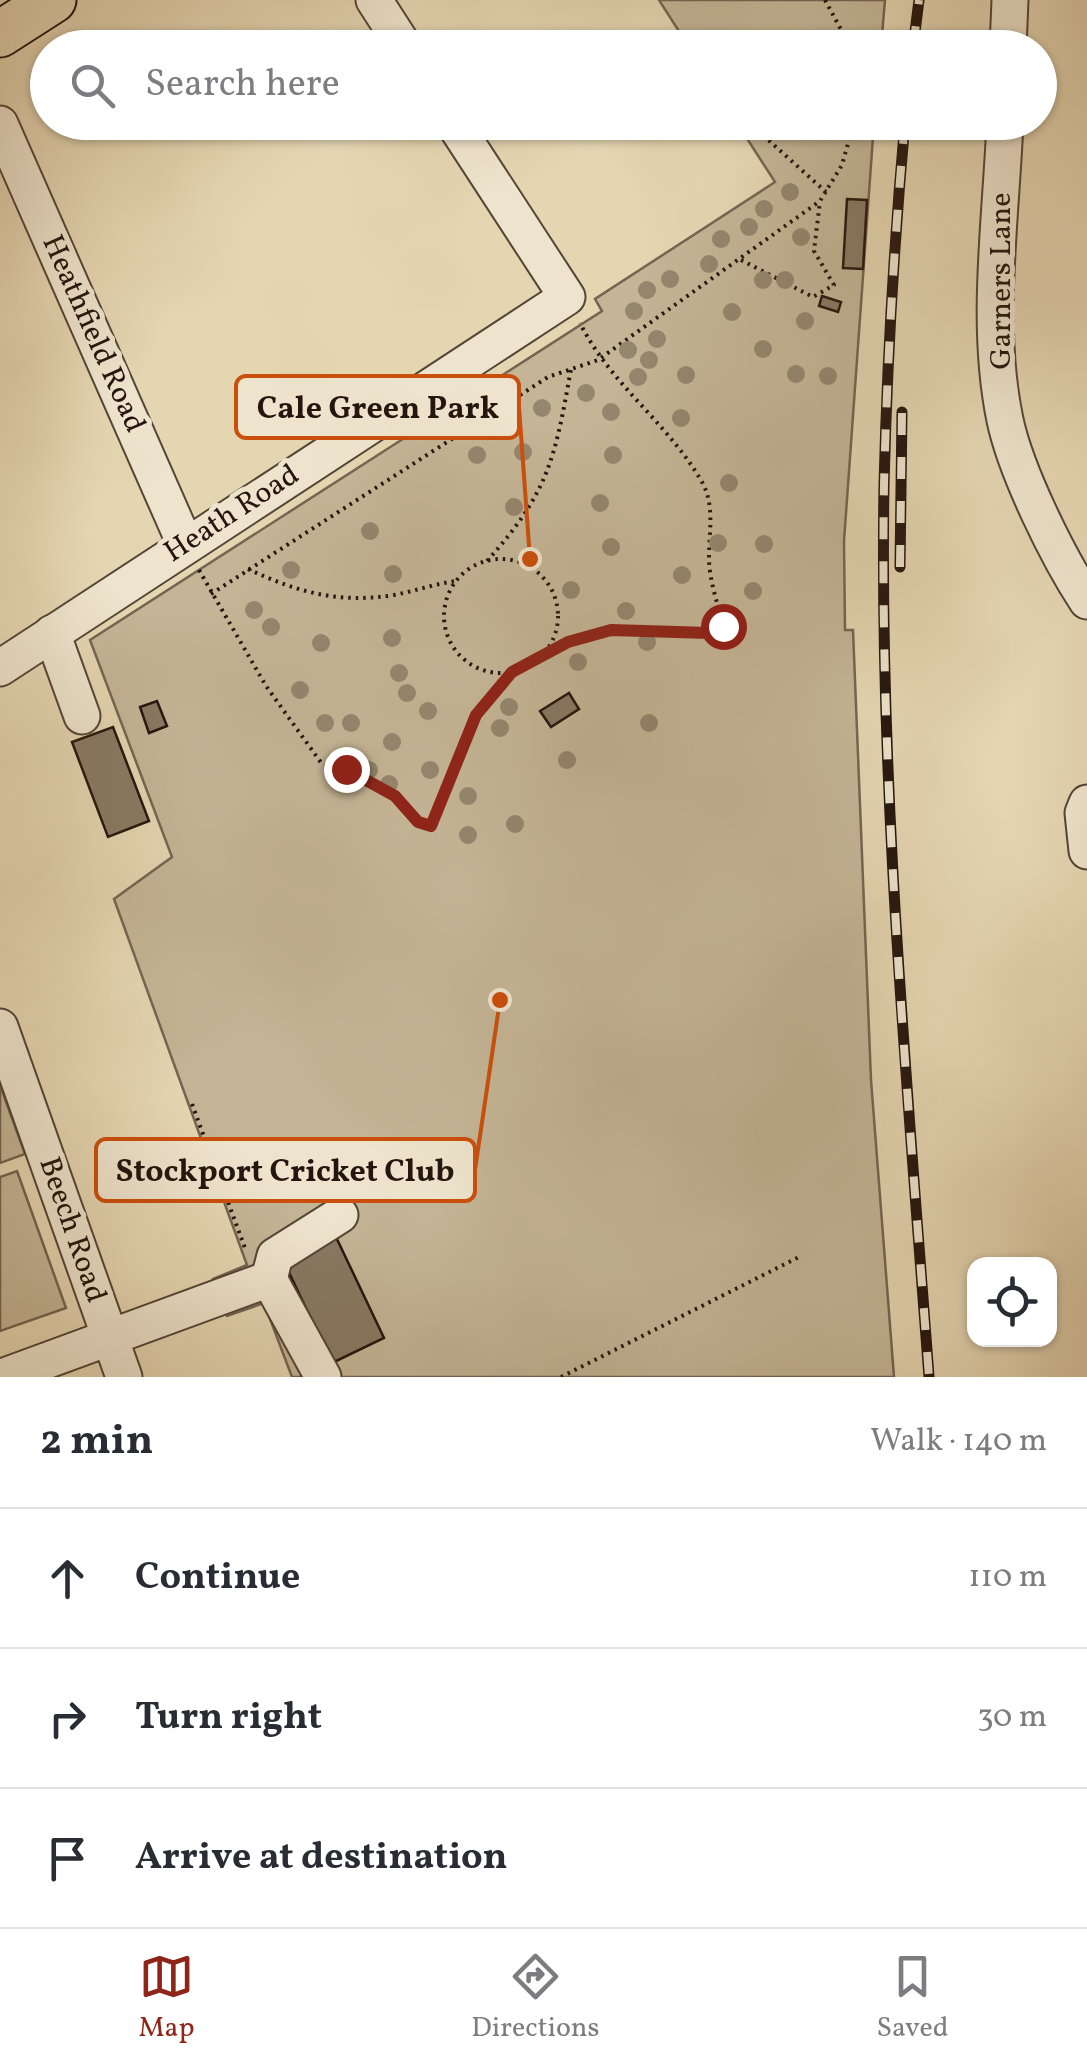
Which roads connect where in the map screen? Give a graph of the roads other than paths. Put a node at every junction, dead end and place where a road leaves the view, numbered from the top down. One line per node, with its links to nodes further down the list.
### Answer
1 (52, 0): 6 (main road)
2 (374, 0): 4 (street)
3 (1010, 0): 5 (street)
4 (393, 30)
5 (1009, 30)
6 (0, 34)
7 (0, 124): 10 (street, Heathfield Road)
8 (465, 140): 10 (street, Heath Road)
9 (1004, 140): 11 (street, Garners Lane)
10 (185, 544): 12 (street, Heath Road)
11 (1087, 601)
12 (52, 633): 13 (street, Heath Road); 14 (street)
13 (0, 668)
14 (82, 716)
15 (1087, 803): 16 (street)
16 (1087, 851)
17 (0, 1028): 20 (street, Beech Road)
18 (340, 1215): 19 (street)
19 (264, 1281): 20 (street); 23 (street)
20 (110, 1337): 21 (street); 22 (street, Beech Road)
21 (2, 1377)
22 (124, 1377)
23 (324, 1377)

